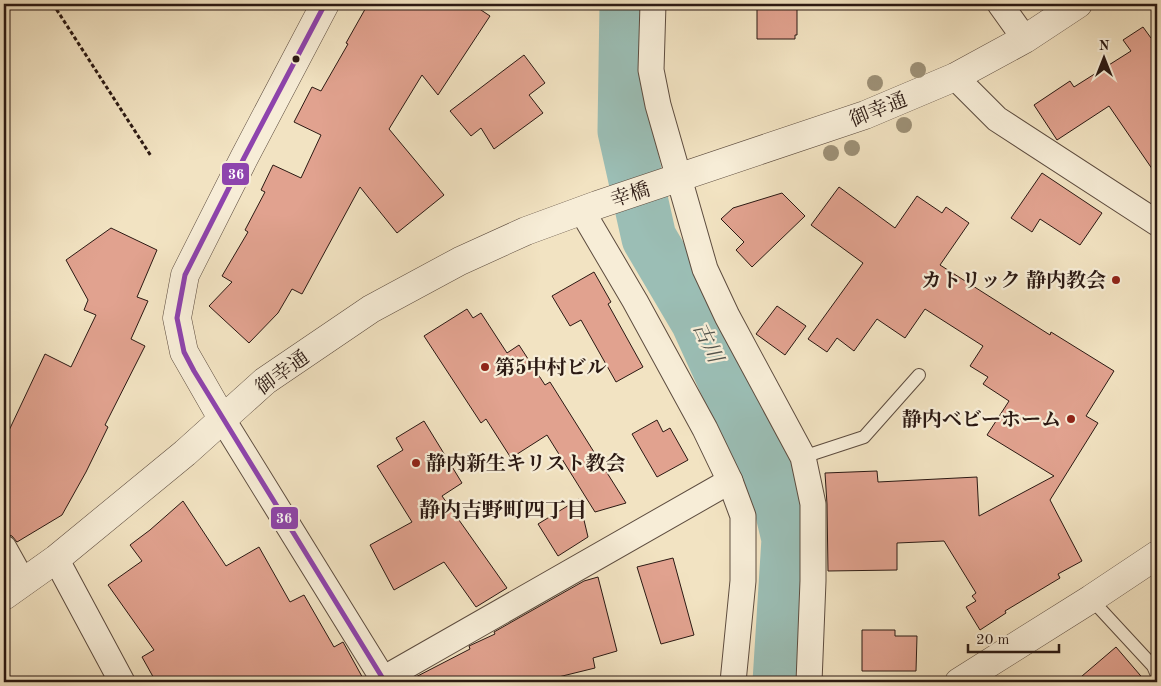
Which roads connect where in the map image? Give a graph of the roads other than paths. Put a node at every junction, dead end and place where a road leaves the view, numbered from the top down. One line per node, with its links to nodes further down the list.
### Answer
1 (325, 4): 11 (street)
2 (653, 4): 7 (street)
3 (1000, 4): 5 (street)
4 (1078, 4): 5 (street, 御幸通)
5 (1025, 39): 6 (street, 御幸通)
6 (954, 77): 7 (street, 御幸通); 9 (street)
7 (671, 180): 8 (street, 幸橋); 12 (street)
8 (589, 208): 11 (street, 御幸通); 13 (street)
9 (1157, 223)
10 (919, 375): 12 (lane)
11 (223, 420): 16 (street, 御幸通); 20 (street)
12 (803, 457): 23 (street)
13 (730, 481): 20 (street); 22 (street)
14 (4, 548): 17 (street)
15 (1157, 555): 18 (street)
16 (56, 559): 17 (street, 御幸通); 21 (street)
17 (13, 589)
18 (1091, 600): 19 (lane); 24 (street)
19 (1157, 675)
20 (384, 681)
21 (122, 682)
22 (733, 682)
23 (809, 682)
24 (959, 682)

